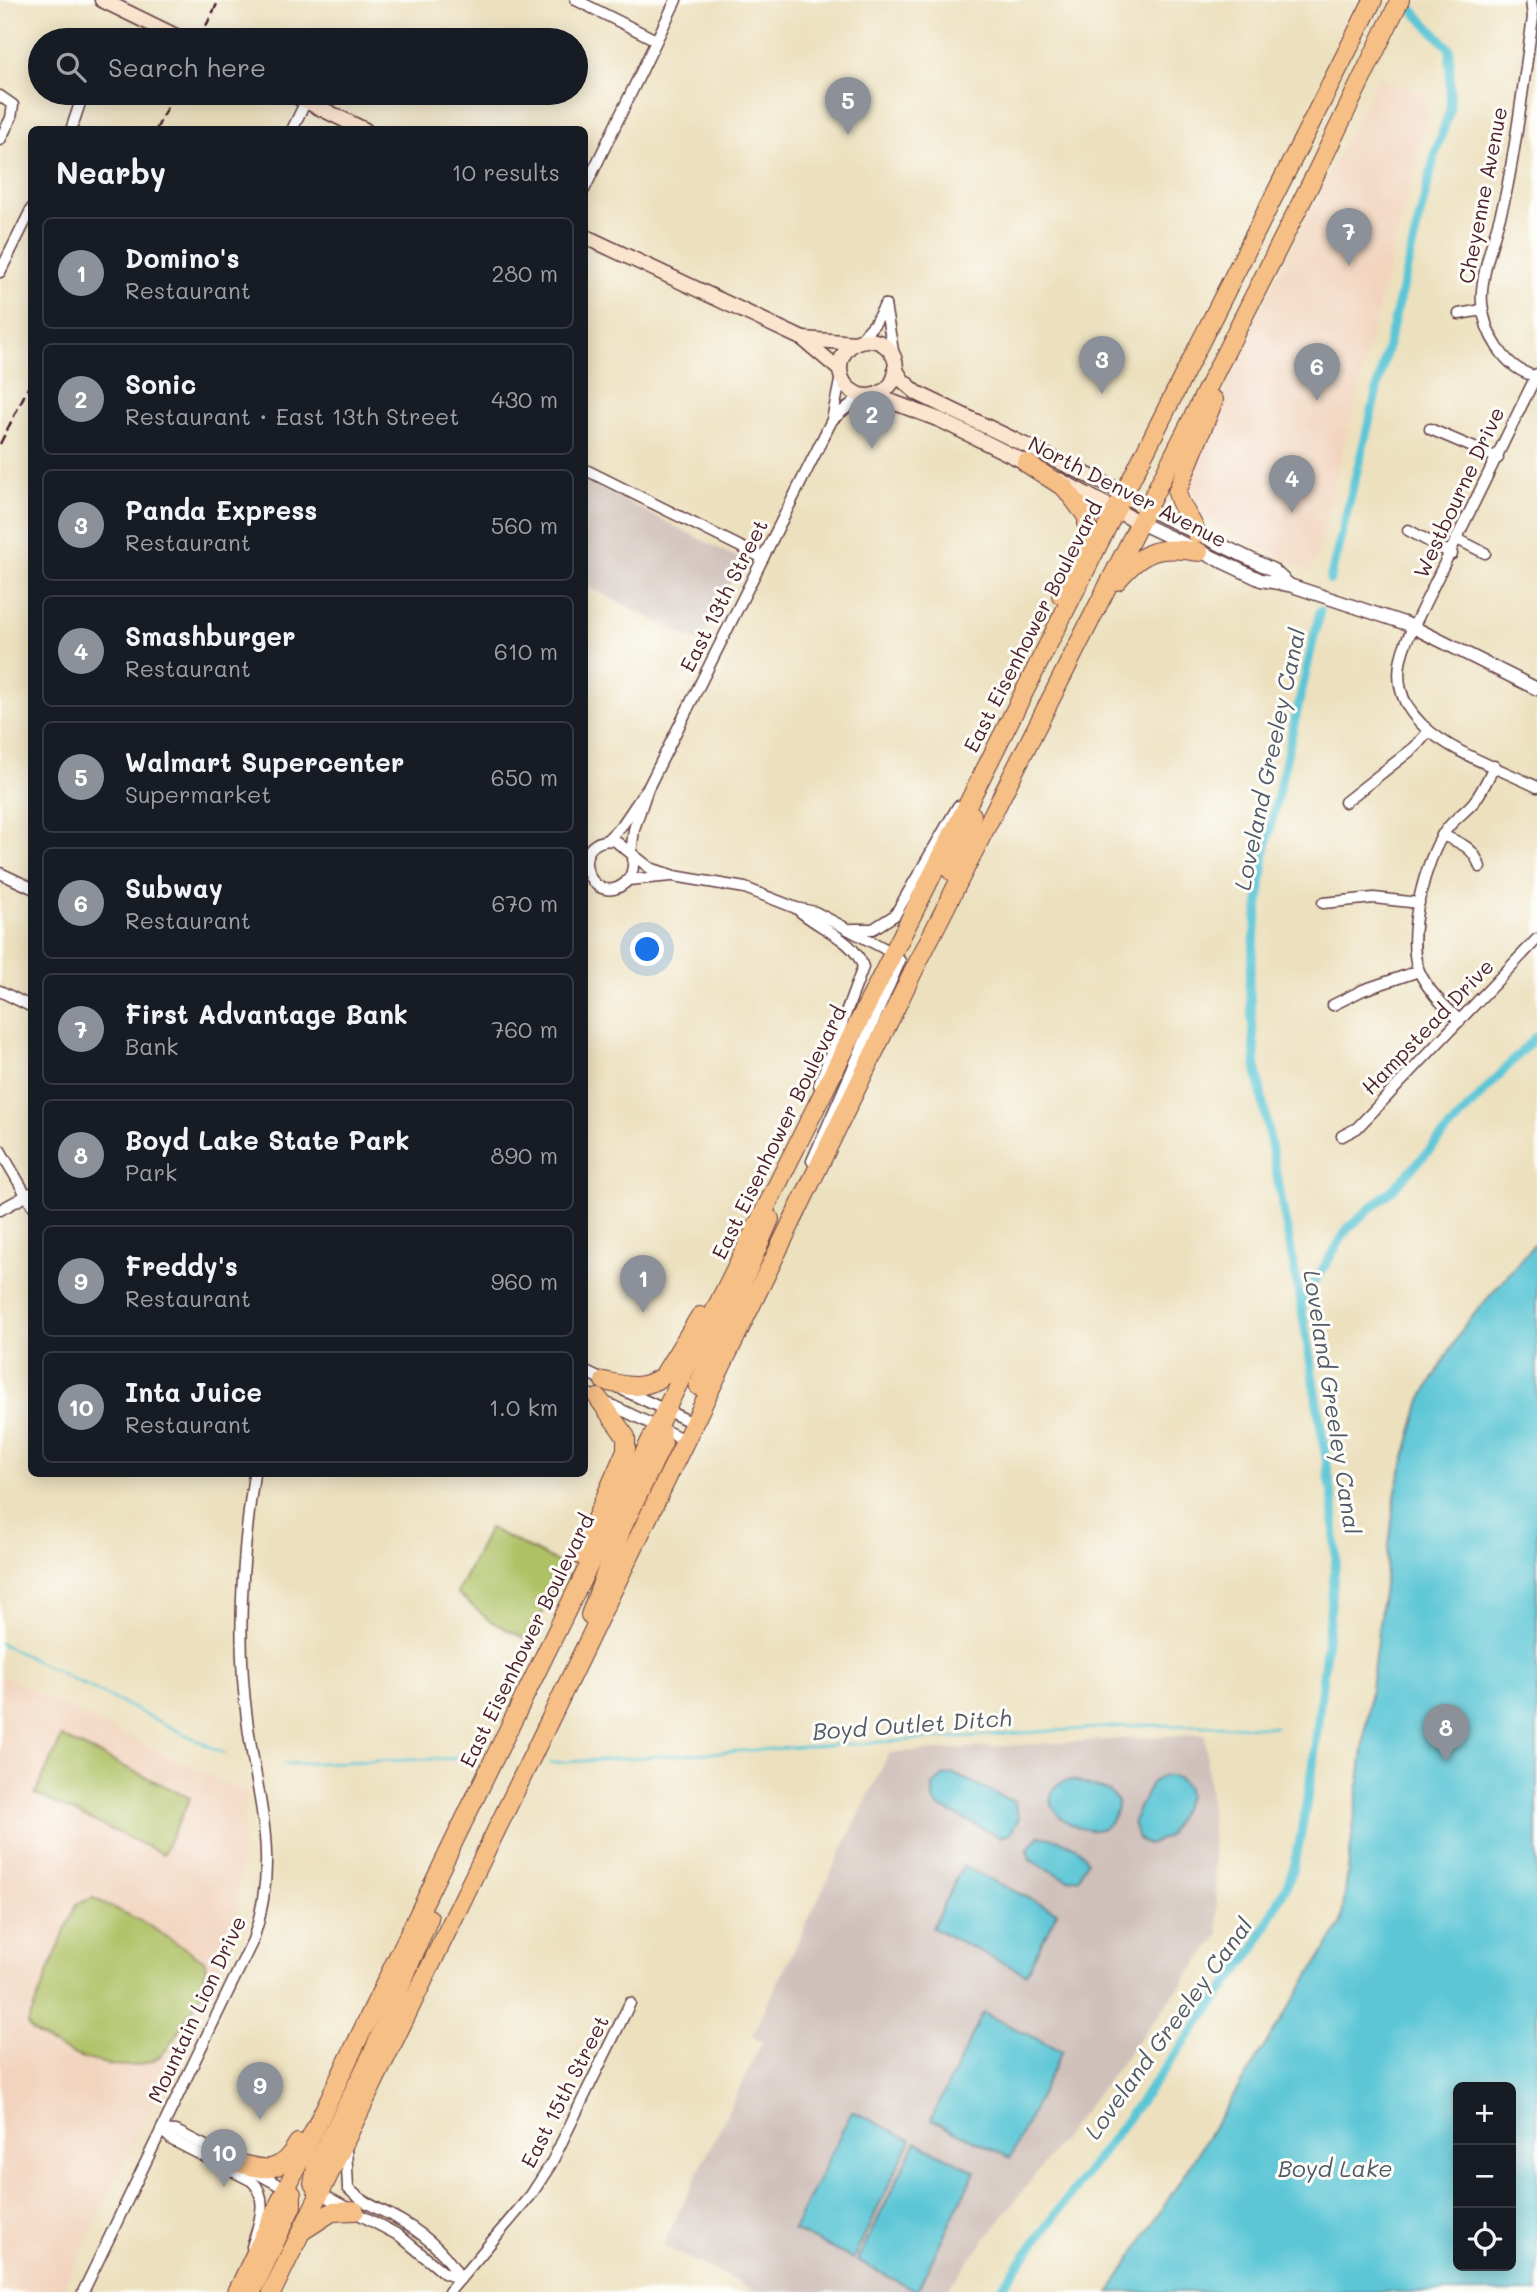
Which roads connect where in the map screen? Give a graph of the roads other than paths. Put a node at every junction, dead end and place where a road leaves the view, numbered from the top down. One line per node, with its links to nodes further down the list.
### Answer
1 (102, 0): 7 (main road)
2 (576, 0): 8 (street)
3 (676, 0): 8 (street)
4 (1373, 0): 35 (highway, East Eisenhower Boulevard)
5 (1400, 0): 26 (highway)
6 (1531, 0): 21 (street, Cheyenne Avenue)
7 (159, 28)
8 (656, 40): 17 (street)
9 (0, 96): 16 (street)
10 (79, 105): 13 (street)
11 (304, 105): 14 (street)
12 (314, 105): 15 (main road)
13 (72, 126)
14 (294, 126)
15 (357, 126)
16 (0, 140)
17 (588, 182)
18 (28, 216): 20 (street)
19 (588, 238): 23 (main road)
20 (0, 272)
21 (1482, 310): 22 (street); 28 (street, Cheyenne Avenue)
22 (1459, 314)
23 (803, 339): 24 (main road); 27 (main road)
24 (857, 343): 25 (main road); 25 (street); 27 (main road)
25 (895, 365): 29 (main road); 35 (main road, North Denver Avenue)
26 (1217, 371): 36 (highway); 39 (highway)
27 (840, 373): 29 (main road); 30 (street, East 13th Street)
28 (1536, 375): 32 (street, Westbourne Drive)
29 (870, 395): 30 (street, East 13th Street); 33 (main road, North Denver Avenue)
30 (832, 420): 42 (street, East 13th Street)
31 (1430, 429): 32 (street)
32 (1498, 458): 38 (street, Westbourne Drive)
33 (1026, 463): 35 (main road, North Denver Avenue); 47 (highway)
34 (588, 471): 42 (street)
35 (1121, 502): 36 (main road, North Denver Avenue); 47 (highway, East Eisenhower Boulevard)
36 (1143, 516): 39 (street, North Denver Avenue); 44 (highway)
37 (1408, 530): 41 (street)
38 (1459, 540): 40 (street); 41 (street, Westbourne Drive)
39 (1198, 543): 43 (street, North Denver Avenue); 44 (highway)
40 (1485, 553)
41 (1452, 554): 43 (street, Westbourne Drive)
42 (763, 558): 50 (street, East 13th Street)
43 (1415, 628): 45 (street, North Denver Avenue); 46 (street, Westbourne Drive)
44 (1077, 646): 68 (highway)
45 (1537, 689)
46 (1428, 732): 48 (street); 51 (street)
47 (988, 764): 66 (street); 68 (highway); 69 (highway, East Eisenhower Boulevard)
48 (1494, 766): 49 (street); 52 (street)
49 (1537, 787)
50 (648, 788): 54 (street, East 13th Street); 55 (street, East 13th Street)
51 (1345, 802)
52 (1442, 835): 57 (street); 64 (street)
53 (588, 840): 54 (street)
54 (605, 840): 55 (street); 56 (street)
55 (632, 855): 60 (street); 61 (street)
56 (588, 857)
57 (1480, 867)
58 (0, 873): 62 (street)
59 (588, 873): 61 (street)
60 (674, 876): 61 (street); 65 (street)
61 (628, 880)
62 (28, 886)
63 (1323, 903): 64 (street)
64 (1419, 903): 70 (street)
65 (796, 908): 66 (street); 77 (street)
66 (849, 929): 69 (street)
67 (1537, 939): 74 (street, Hampstead Drive)
68 (923, 951): 80 (highway)
69 (893, 953): 77 (highway, East Eisenhower Boulevard); 80 (street)
70 (1419, 971): 73 (street); 74 (street)
71 (0, 991): 72 (street)
72 (28, 1005)
73 (1333, 1005)
74 (1460, 1021): 75 (street, Hampstead Drive)
75 (1342, 1136)
76 (0, 1150): 78 (street)
77 (790, 1159): 82 (highway, East Eisenhower Boulevard); 87 (highway)
78 (28, 1195)
79 (28, 1199): 81 (street)
80 (797, 1209): 87 (highway)
81 (0, 1210)
82 (739, 1262): 84 (highway); 86 (highway, East Eisenhower Boulevard)
83 (588, 1373): 84 (street)
84 (604, 1381): 86 (street)
85 (592, 1395): 88 (street); 92 (highway)
86 (664, 1409): 87 (street); 88 (highway, East Eisenhower Boulevard)
87 (688, 1421): 89 (highway)
88 (658, 1427): 89 (street); 91 (highway); 92 (highway, East Eisenhower Boulevard)
89 (685, 1440): 91 (highway)
90 (254, 1477): 96 (street, Mountain Lion Drive)
91 (573, 1672): 97 (highway)
92 (531, 1679): 93 (highway, East Eisenhower Boulevard)
93 (452, 1845): 95 (highway, East Eisenhower Boulevard); 100 (highway)
94 (630, 2003): 103 (street, East 15th Street)
95 (344, 2070): 98 (highway); 99 (highway, East Eisenhower Boulevard)
96 (162, 2130): 98 (street); 104 (street); 105 (street, Mountain Lion Drive)
97 (346, 2139): 100 (highway); 103 (street)
98 (236, 2162): 99 (street)
99 (286, 2189): 104 (highway)
100 (319, 2193): 101 (street); 102 (highway)
101 (355, 2211): 102 (highway); 103 (street)
102 (301, 2232): 106 (highway)
103 (460, 2279): 107 (street, East 15th Street)
104 (243, 2290)
105 (83, 2292)
106 (272, 2292)
107 (449, 2292)

